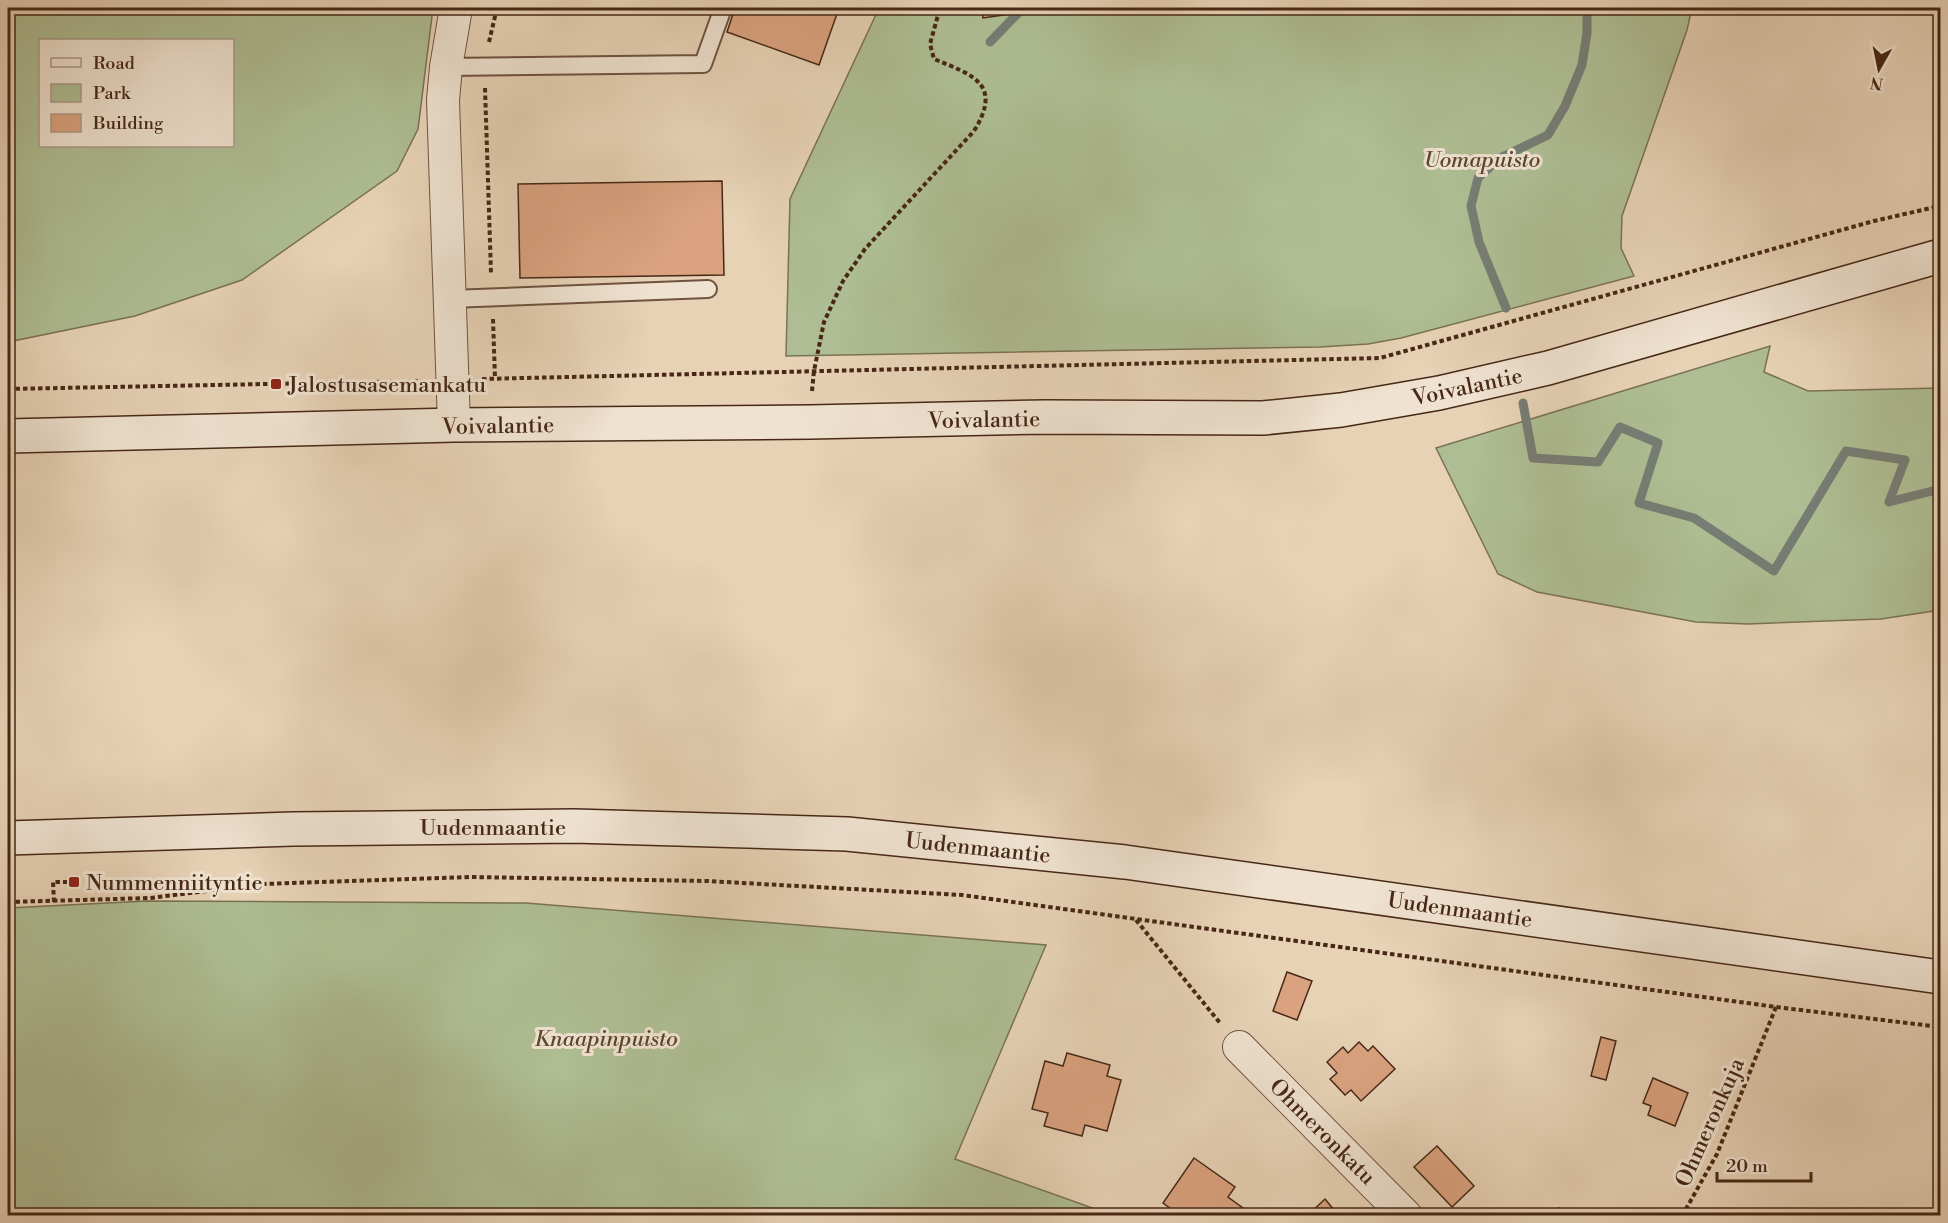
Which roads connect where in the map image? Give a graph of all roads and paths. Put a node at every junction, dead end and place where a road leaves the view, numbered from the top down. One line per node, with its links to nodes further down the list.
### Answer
1 (456, 8): 6 (street)
2 (497, 8): 5 (path)
3 (723, 8): 5 (lane)
4 (940, 8): 12 (path)
5 (486, 66): 6 (lane); 10 (path)
6 (446, 67): 11 (street)
7 (1941, 206): 12 (path)
8 (1941, 256): 16 (street, Voivalantie)
9 (708, 289): 10 (lane)
10 (492, 297): 11 (lane); 13 (path)
11 (450, 299): 14 (street)
12 (813, 371): 13 (path); 16 (path)
13 (495, 378): 14 (path)
14 (453, 380): 15 (path); 17 (street)
15 (8, 390)
16 (810, 422): 17 (street, Voivalantie)
17 (454, 425): 18 (street, Voivalantie)
18 (8, 436)
19 (8, 838): 24 (street, Uudenmaantie)
20 (74, 882): 22 (path)
21 (8, 902): 22 (path)
22 (54, 902): 23 (path)
23 (1135, 919): 25 (path); 27 (path)
24 (1941, 977)
25 (1776, 1007): 26 (path); 29 (path, Ohmeronkuja)
26 (1941, 1027)
27 (1239, 1047): 28 (street, Ohmeronkatu)
28 (1406, 1215)
29 (1682, 1215)

